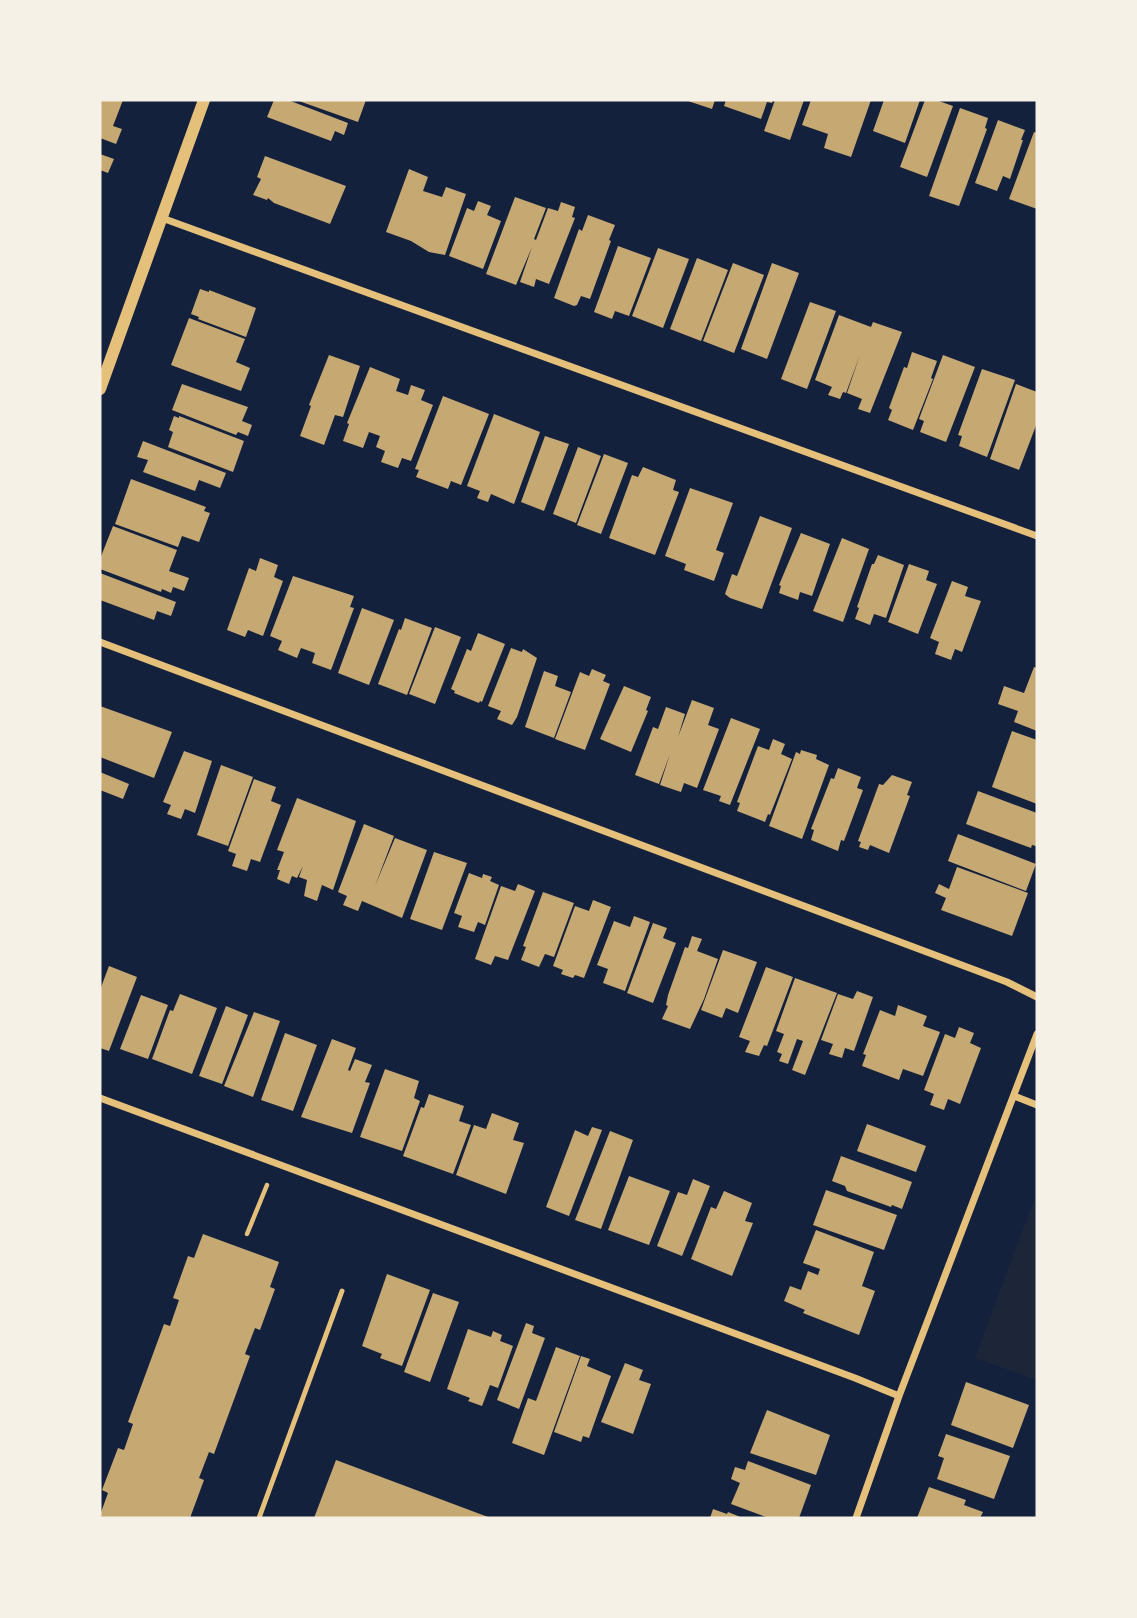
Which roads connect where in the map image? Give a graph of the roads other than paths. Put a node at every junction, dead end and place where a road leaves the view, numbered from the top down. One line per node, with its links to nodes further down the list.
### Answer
1 (204, 100): 2 (street)
2 (162, 218): 3 (street); 4 (street)
3 (100, 389)
4 (1037, 536)
5 (100, 642): 6 (street)
6 (1037, 997)
7 (1037, 1034): 8 (street)
8 (1014, 1096): 10 (street); 12 (street)
9 (100, 1098): 12 (street)
10 (1037, 1105)
11 (342, 1291): 13 (lane)
12 (899, 1396): 14 (street)
13 (259, 1518)
14 (856, 1518)

